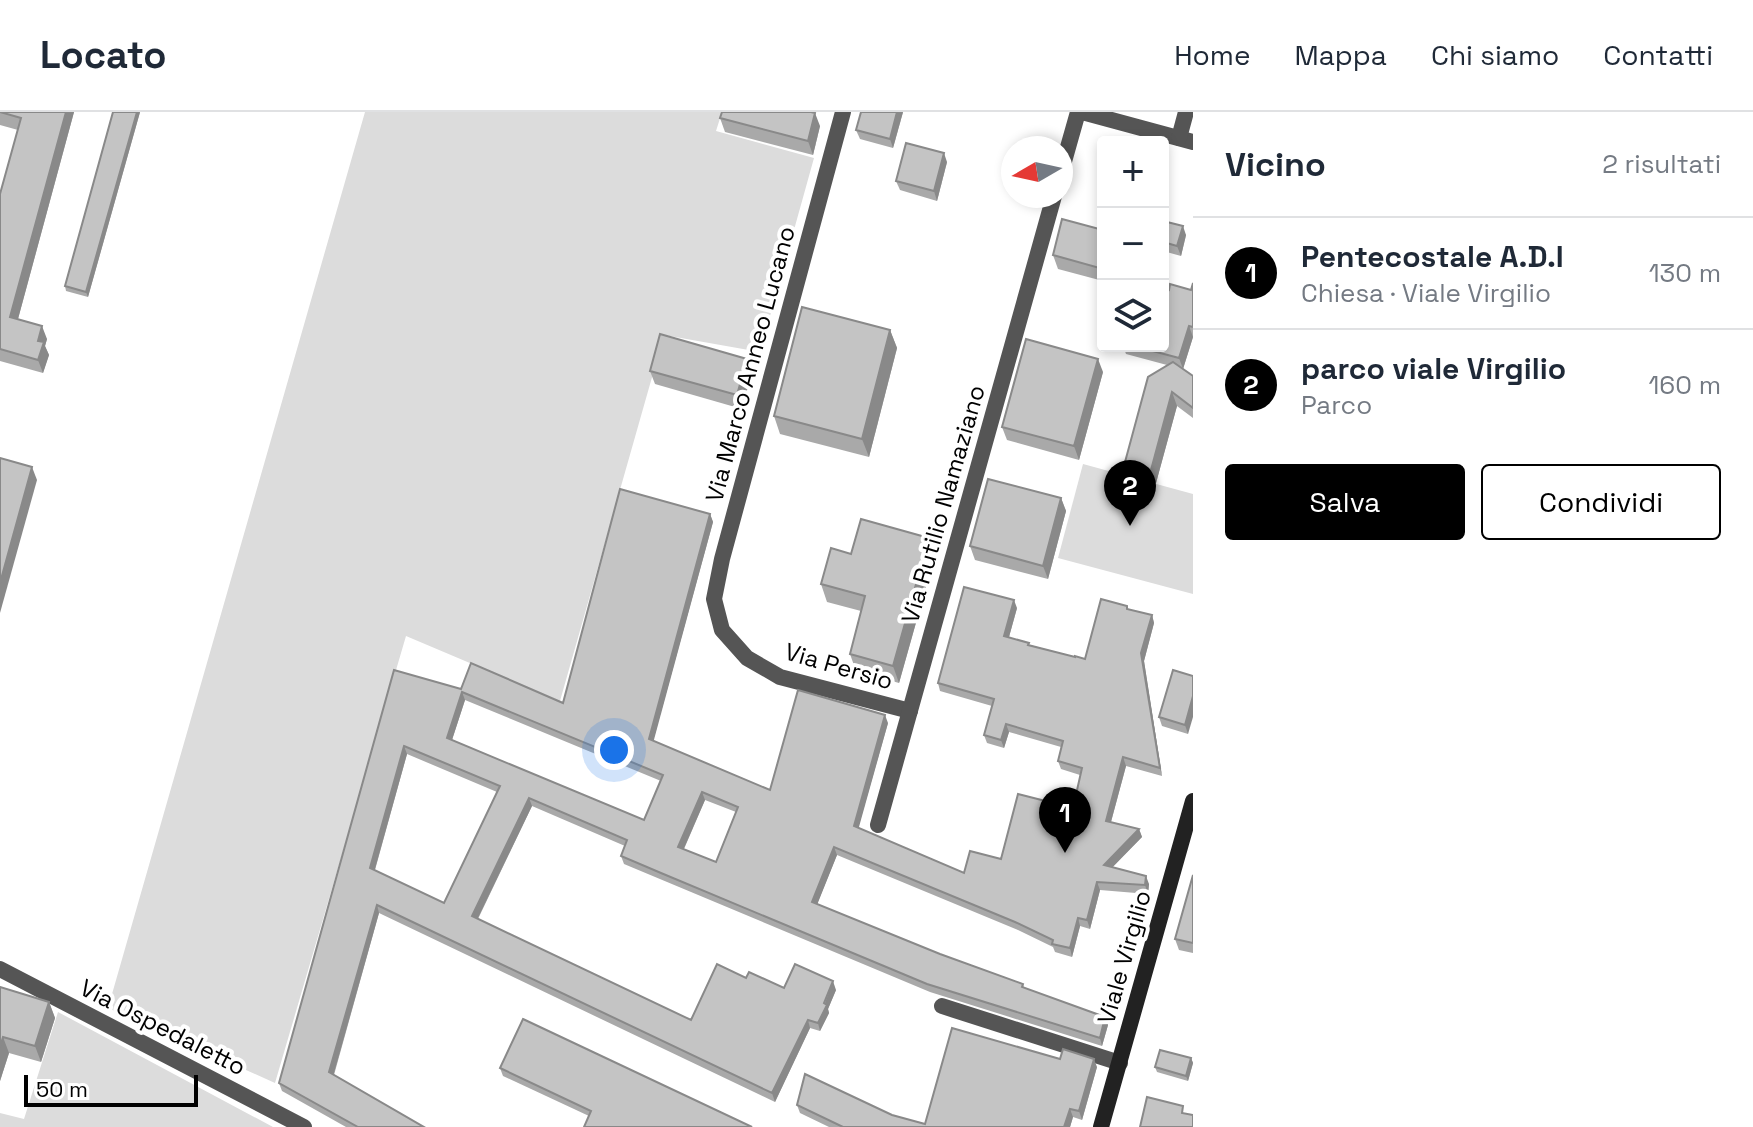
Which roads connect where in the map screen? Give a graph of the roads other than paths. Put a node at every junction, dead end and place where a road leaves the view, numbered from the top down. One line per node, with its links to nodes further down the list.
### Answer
1 (843, 112): 7 (street, Via Marco Anneo Lucano)
2 (1080, 112): 4 (street); 5 (street)
3 (1186, 112): 5 (street)
4 (1072, 136)
5 (1186, 140)
6 (1051, 208): 8 (street, Via Rutilio Namaziano)
7 (722, 630): 8 (street, Via Persio)
8 (910, 711): 10 (street, Via Rutilio Namaziano)
9 (1193, 801): 13 (street, Viale Virgilio)
10 (878, 825)
11 (0, 969): 14 (street, Via Ospedaletto)
12 (942, 1006): 13 (street)
13 (1120, 1063): 15 (street, Viale Virgilio)
14 (299, 1126)
15 (1101, 1127)

